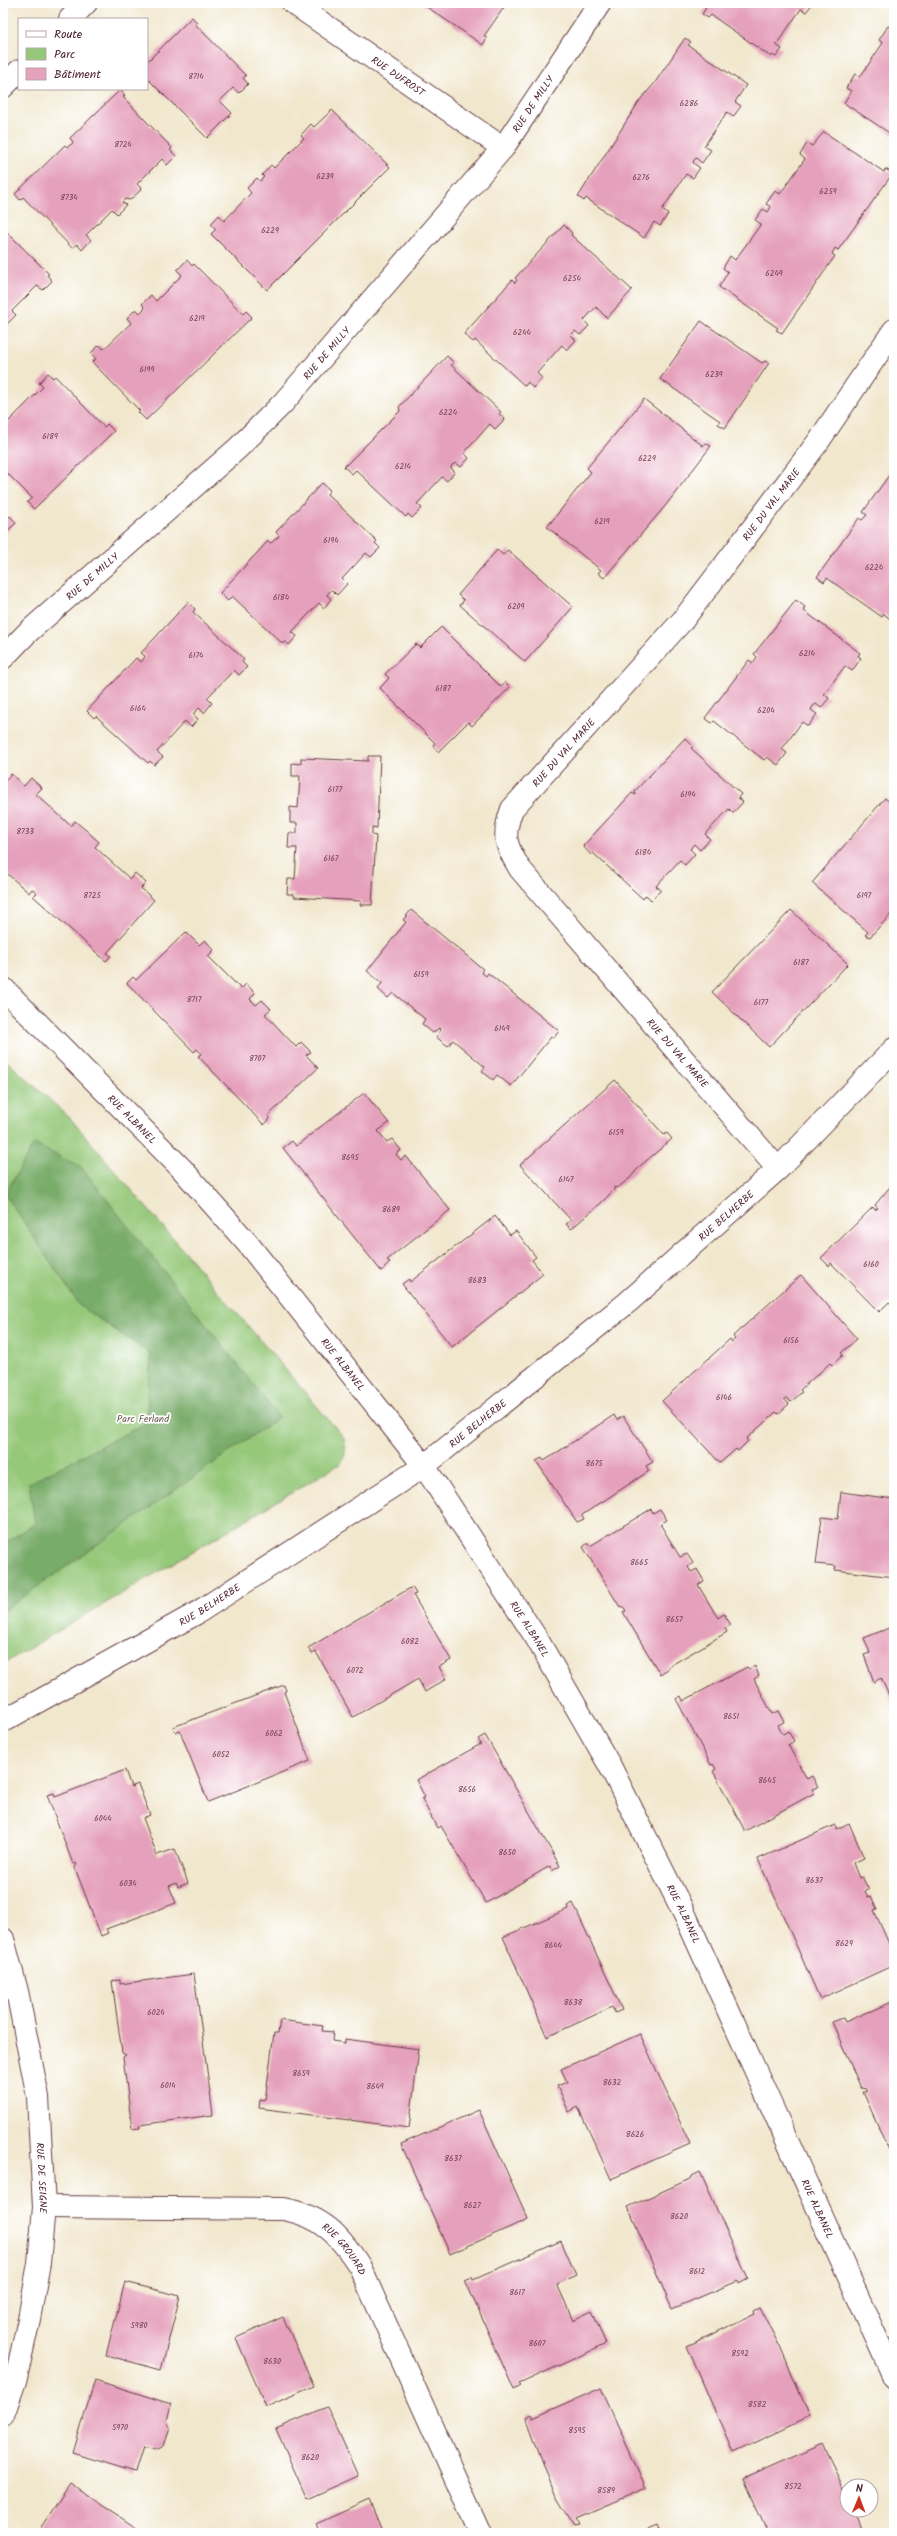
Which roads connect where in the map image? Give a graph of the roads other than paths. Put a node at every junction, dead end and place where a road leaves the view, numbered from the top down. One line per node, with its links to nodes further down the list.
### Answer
1 (86, 3): 4 (street)
2 (293, 3): 7 (street, RUE DUFROST)
3 (600, 3): 7 (street, RUE DE MILLY)
4 (71, 18)
5 (18, 72): 6 (street)
6 (3, 87)
7 (503, 148): 9 (street, RUE DE MILLY)
8 (894, 330): 12 (street, RUE DU VAL MARIE)
9 (3, 658)
10 (3, 988): 13 (street, RUE ALBANEL)
11 (894, 1049): 12 (street, RUE BELHERBE)
12 (778, 1169): 13 (street, RUE BELHERBE)
13 (424, 1466): 14 (street, RUE BELHERBE); 17 (street, RUE ALBANEL)
14 (3, 1721)
15 (3, 1939): 16 (street, RUE DE SEIGNE)
16 (44, 2207): 18 (street, RUE DE SEIGNE); 19 (street, RUE GROUARD)
17 (894, 2377)
18 (3, 2415)
19 (480, 2533)

